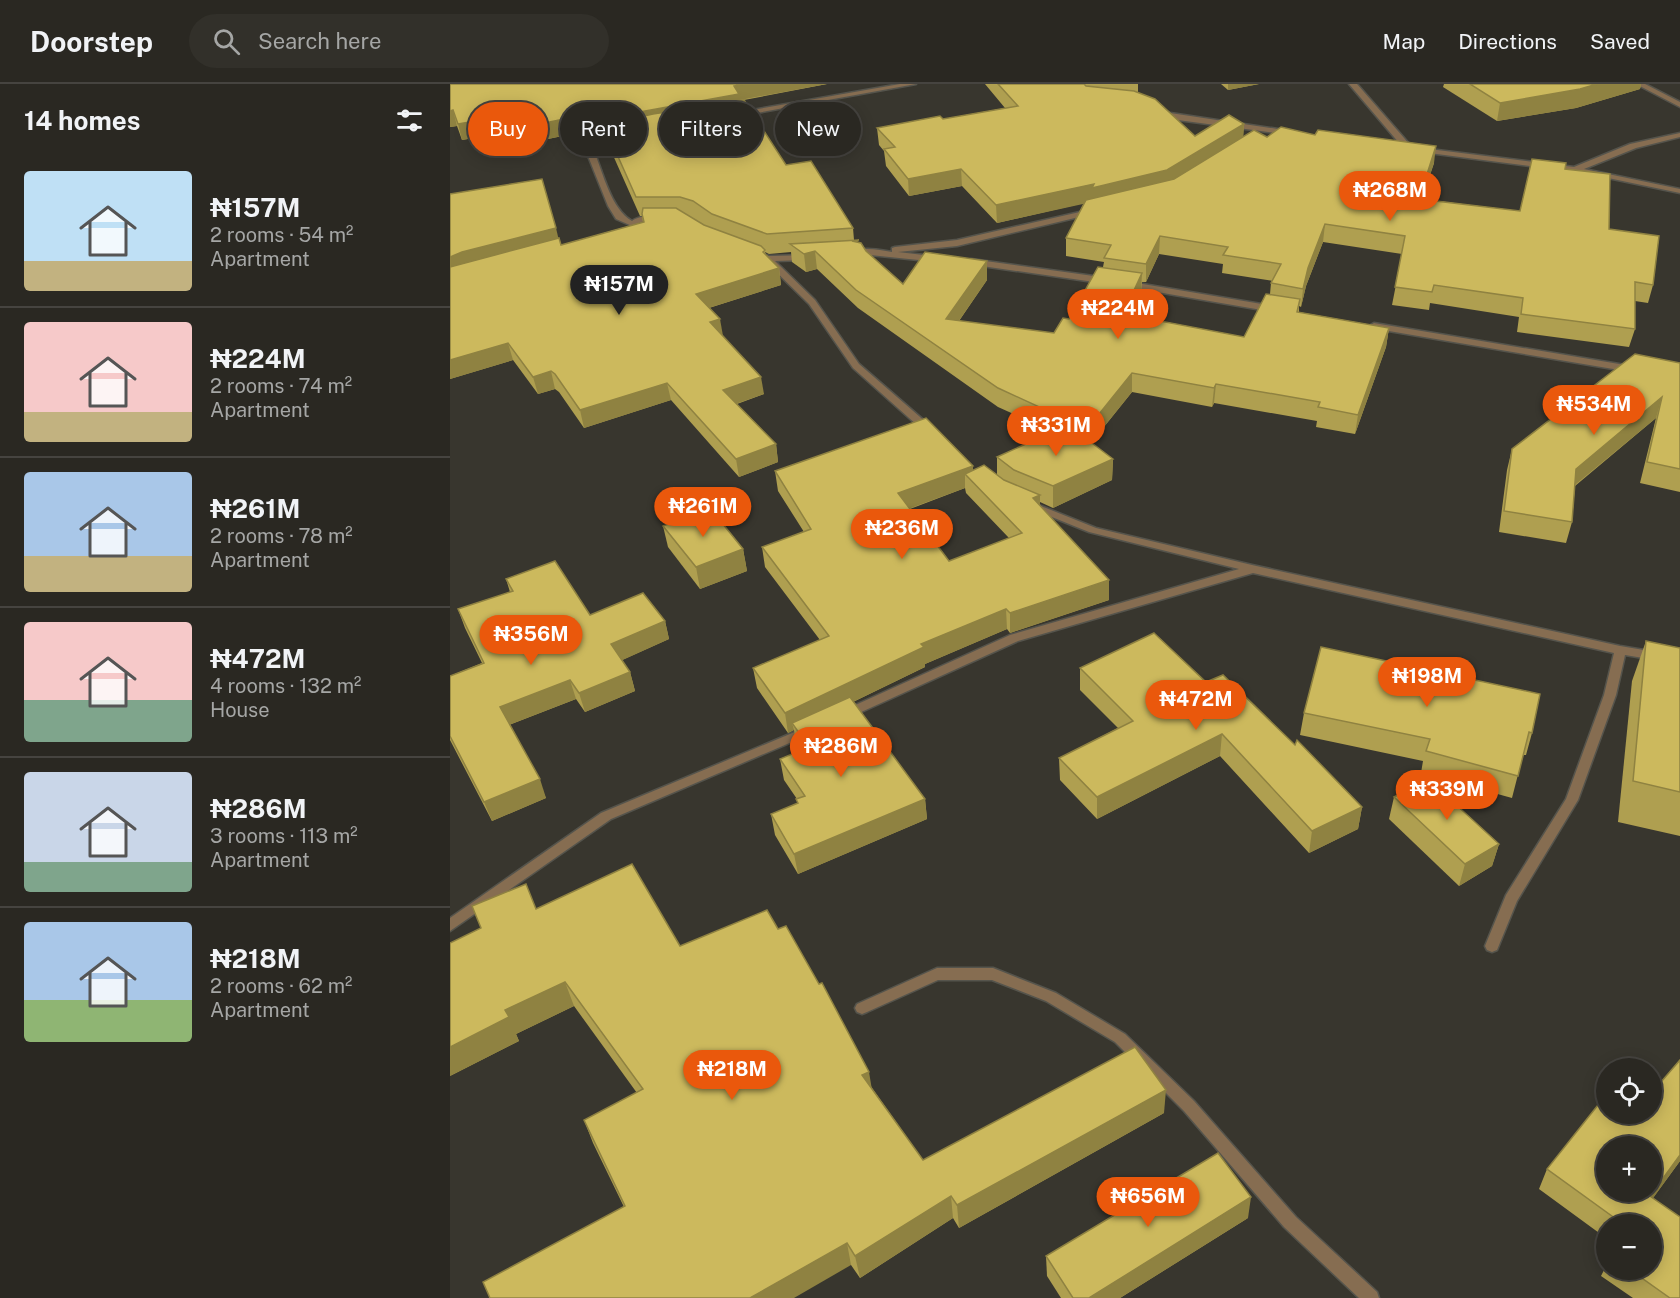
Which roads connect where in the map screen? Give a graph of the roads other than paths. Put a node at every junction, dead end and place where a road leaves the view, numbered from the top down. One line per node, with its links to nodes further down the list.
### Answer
1 (912, 84): 5 (street)
2 (1353, 84): 12 (street)
3 (1640, 84): 4 (street)
4 (1680, 105)
5 (763, 110)
6 (1152, 110): 7 (street)
7 (1267, 130): 8 (street); 10 (street)
8 (1302, 134)
9 (1680, 135): 14 (street)
10 (1258, 136)
11 (1396, 147): 12 (street)
12 (1408, 148): 14 (street)
13 (592, 156): 18 (street)
14 (1576, 169): 15 (street)
15 (1680, 190)
16 (1101, 209): 21 (street)
17 (671, 219): 18 (street)
18 (632, 224): 19 (street)
19 (621, 232)
20 (749, 252): 24 (street)
21 (870, 252): 22 (street); 25 (street)
22 (847, 254)
23 (813, 256): 24 (street)
24 (768, 259): 30 (street)
25 (947, 260)
26 (959, 261): 27 (street)
27 (1280, 310)
28 (1362, 324): 29 (street)
29 (1645, 371)
30 (943, 443)
31 (1019, 500): 32 (street)
32 (1252, 569): 33 (street); 35 (street)
33 (1620, 650): 34 (street); 36 (street)
34 (1680, 660)
35 (450, 925)
36 (1492, 946)
37 (862, 1008): 38 (street)
38 (1371, 1298)

